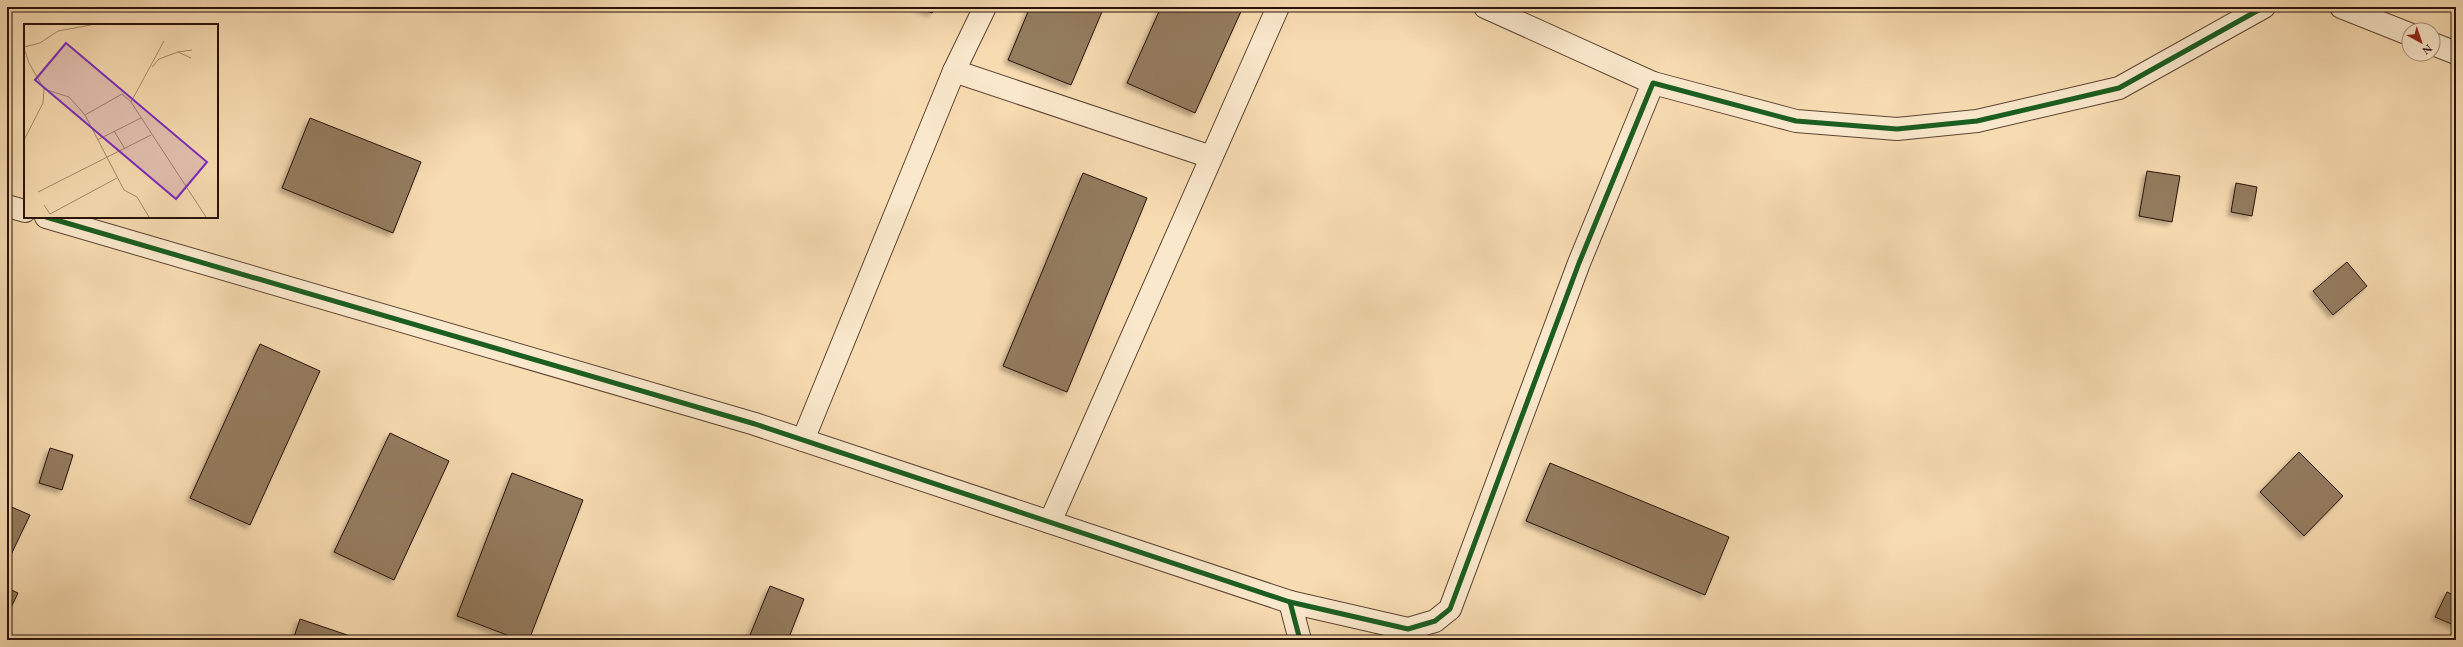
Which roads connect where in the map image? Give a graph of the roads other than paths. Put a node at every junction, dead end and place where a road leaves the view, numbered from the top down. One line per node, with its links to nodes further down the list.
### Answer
1 (985, 7): 9 (street)
2 (1278, 7): 11 (street)
3 (1485, 7): 10 (street)
4 (2264, 7): 10 (street)
5 (2341, 7): 6 (street)
6 (2401, 31)
7 (2441, 47): 8 (street)
8 (2456, 53)
9 (954, 71): 11 (street); 15 (street)
10 (1653, 83): 17 (street)
11 (1211, 157): 16 (street)
12 (7, 206): 13 (street)
13 (24, 211)
14 (49, 218): 15 (street)
15 (803, 440): 16 (street)
16 (1050, 522): 17 (street)
17 (1290, 602): 18 (street)
18 (1300, 640)

